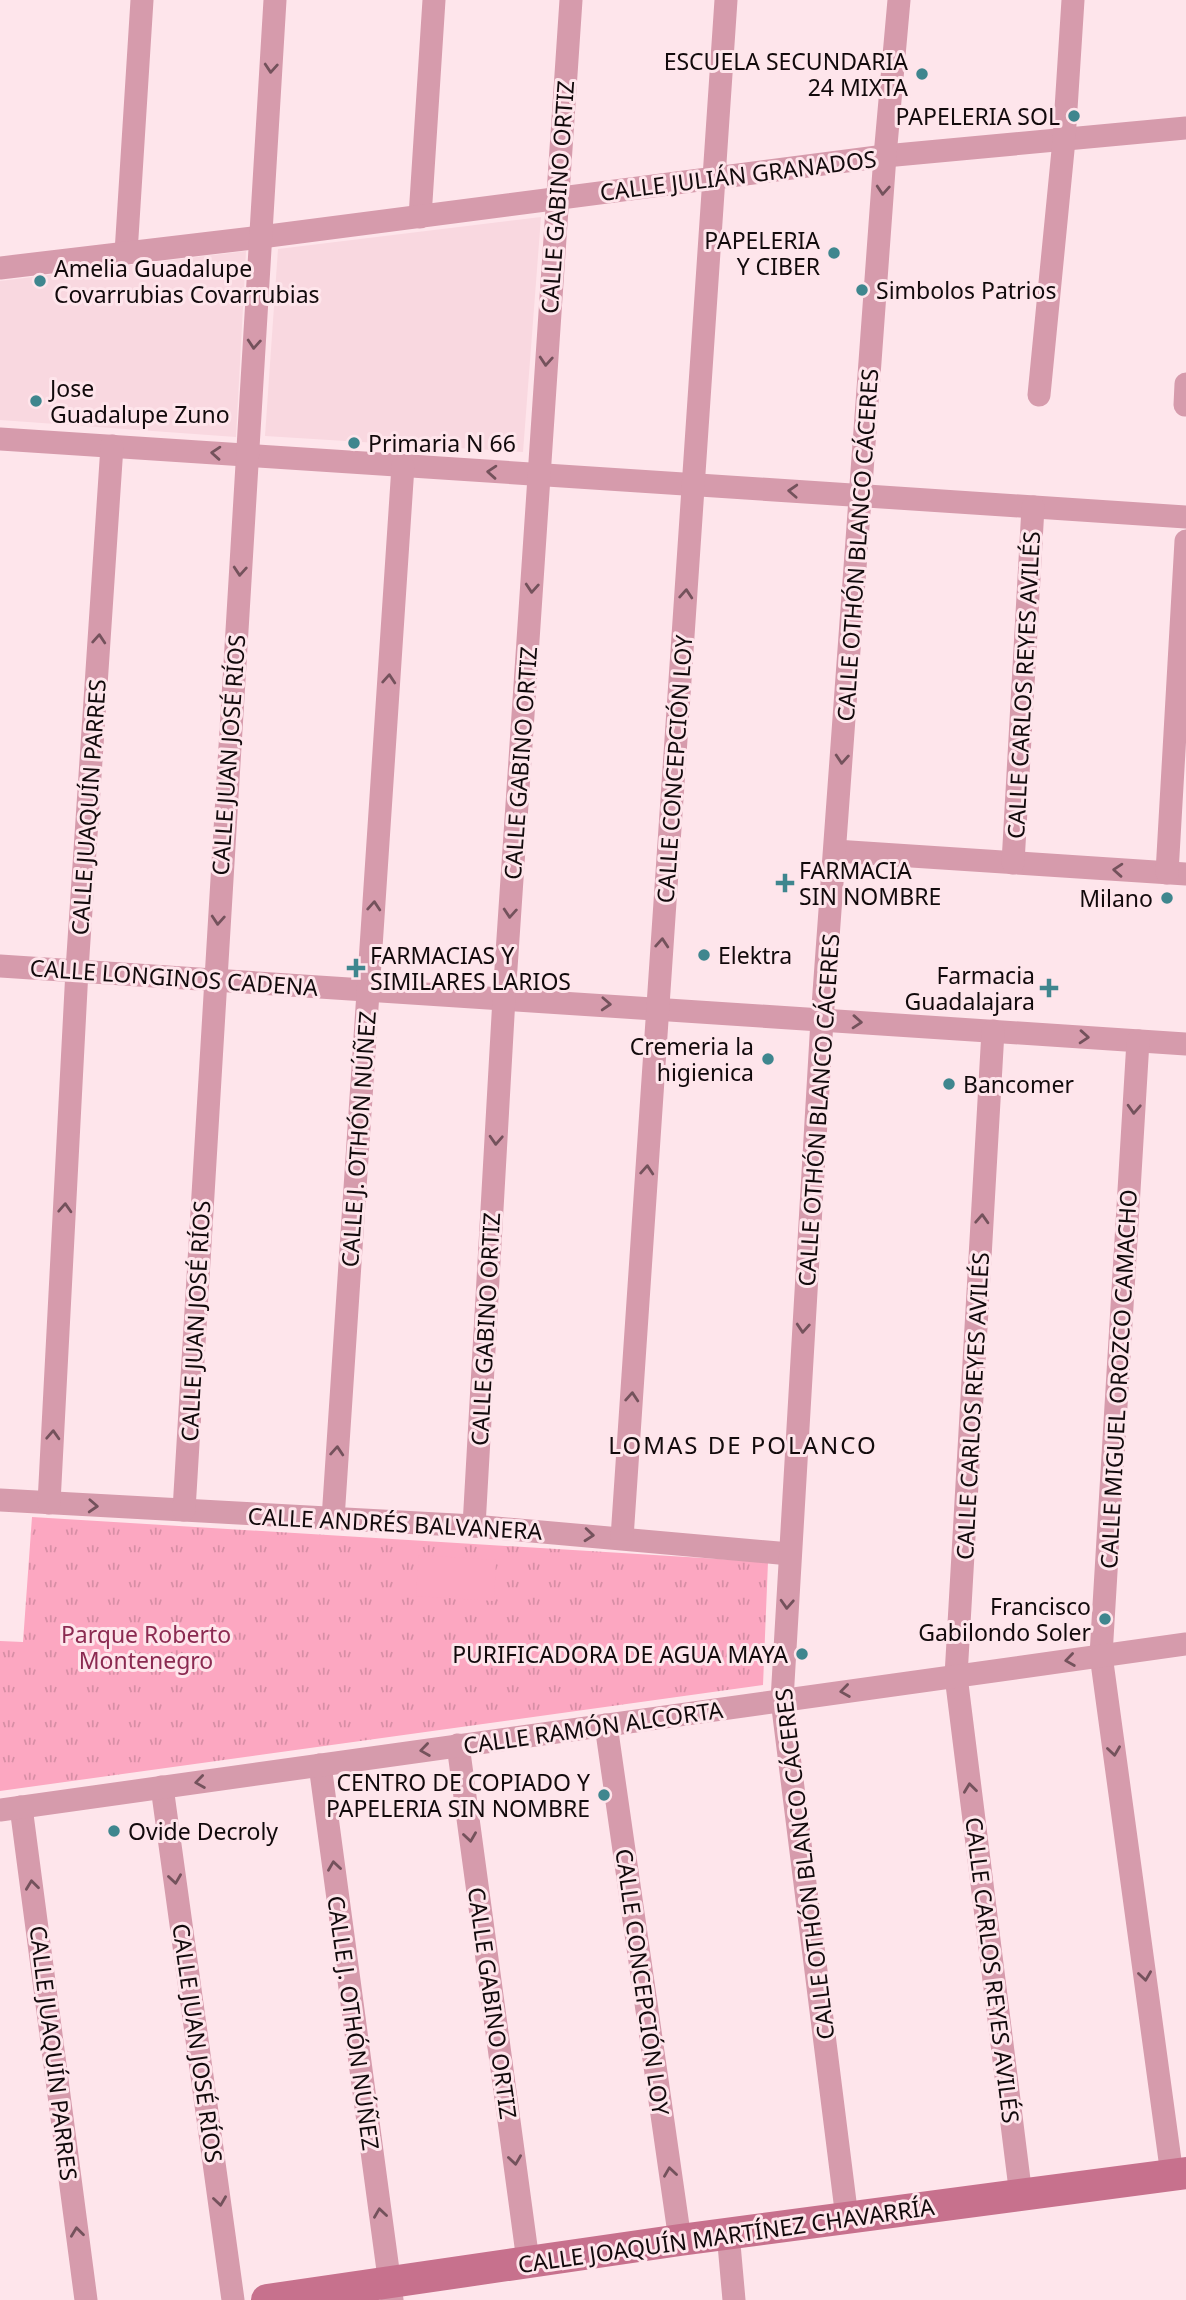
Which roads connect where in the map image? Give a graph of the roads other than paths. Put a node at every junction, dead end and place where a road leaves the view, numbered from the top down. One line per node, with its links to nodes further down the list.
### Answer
1 (142, 0): 15 (street)
2 (275, 0): 14 (street, CALLE JUAN JOSÉ RÍOS, one-way to 14)
3 (434, 0): 13 (street)
4 (570, 0): 12 (street, CALLE GABINO ORTIZ)
5 (726, 0): 11 (street, CALLE CONCEPCIÓN LOY)
6 (900, 0): 10 (street, CALLE OTHÓN BLANCO CÁCERES)
7 (1073, 0): 9 (street)
8 (1186, 128): 9 (street, CALLE JULIÁN GRANADOS)
9 (1064, 140): 10 (street, CALLE JULIÁN GRANADOS); 17 (street)
10 (886, 156): 11 (street, CALLE JULIÁN GRANADOS); 24 (street, CALLE OTHÓN BLANCO CÁCERES, one-way to 24)
11 (714, 178): 12 (street, CALLE JULIÁN GRANADOS); 23 (street, CALLE CONCEPCIÓN LOY)
12 (557, 199): 13 (street, CALLE JULIÁN GRANADOS); 22 (street, CALLE GABINO ORTIZ, one-way to 22)
13 (420, 217): 14 (street, CALLE JULIÁN GRANADOS)
14 (261, 237): 15 (street, CALLE JULIÁN GRANADOS); 20 (street, CALLE JUAN JOSÉ RÍOS, one-way to 20)
15 (126, 253): 16 (street, CALLE JULIÁN GRANADOS)
16 (0, 268)
17 (1040, 395)
18 (0, 439): 19 (street)
19 (112, 446): 20 (street, one-way to 19); 32 (street, CALLE JUAQUÍN PARRES, one-way to 19)
20 (247, 455): 21 (street); 33 (street, CALLE JUAN JOSÉ RÍOS, one-way to 33)
21 (403, 466): 22 (street, one-way to 21); 34 (street, CALLE J. OTHÓN NÚÑEZ, one-way to 21)
22 (539, 475): 23 (street); 35 (street, CALLE GABINO ORTIZ, one-way to 35)
23 (693, 485): 24 (street, one-way to 23); 36 (street, CALLE CONCEPCIÓN LOY, one-way to 23)
24 (861, 495): 25 (street); 28 (street, CALLE OTHÓN BLANCO CÁCERES, one-way to 28)
25 (1033, 506): 26 (street); 29 (street, CALLE CARLOS REYES AVILÉS)
26 (1186, 517)
27 (1186, 541): 30 (street)
28 (835, 851): 29 (street); 37 (street, CALLE OTHÓN BLANCO CÁCERES)
29 (1013, 863): 30 (street, one-way to 29)
30 (1177, 874)
31 (0, 966): 32 (street, CALLE LONGINOS CADENA)
32 (77, 970): 33 (street, CALLE LONGINOS CADENA); 42 (street, CALLE JUAQUÍN PARRES, one-way to 32)
33 (214, 979): 34 (street, CALLE LONGINOS CADENA); 43 (street, CALLE JUAN JOSÉ RÍOS)
34 (368, 990): 35 (street, CALLE LONGINOS CADENA); 44 (street, CALLE J. OTHÓN NÚÑEZ, one-way to 34)
35 (504, 998): 36 (street, CALLE LONGINOS CADENA, one-way to 36); 45 (street, CALLE GABINO ORTIZ, one-way to 45)
36 (658, 1007): 37 (street, CALLE LONGINOS CADENA); 46 (street, CALLE CONCEPCIÓN LOY, one-way to 36)
37 (822, 1020): 38 (street, CALLE LONGINOS CADENA, one-way to 38); 47 (street, CALLE OTHÓN BLANCO CÁCERES, one-way to 47)
38 (993, 1031): 39 (street, CALLE LONGINOS CADENA, one-way to 39); 50 (street, CALLE CARLOS REYES AVILÉS, one-way to 38)
39 (1138, 1041): 40 (street, CALLE LONGINOS CADENA); 49 (street, CALLE MIGUEL OROZCO CAMACHO, one-way to 49)
40 (1186, 1044)
41 (0, 1500): 42 (street, CALLE ANDRÉS BALVANERA)
42 (49, 1503): 43 (street, CALLE ANDRÉS BALVANERA, one-way to 43)
43 (184, 1510): 44 (street, CALLE ANDRÉS BALVANERA)
44 (333, 1519): 45 (street, CALLE ANDRÉS BALVANERA)
45 (474, 1526): 46 (street, CALLE ANDRÉS BALVANERA, one-way to 46)
46 (622, 1538): 47 (street, CALLE ANDRÉS BALVANERA)
47 (789, 1554): 51 (street, CALLE OTHÓN BLANCO CÁCERES, one-way to 51)
48 (1186, 1644): 49 (street, CALLE RAMÓN ALCORTA)
49 (1101, 1655): 50 (street, CALLE RAMÓN ALCORTA, one-way to 50); 57 (street, CALLE MIGUEL OROZCO CAMACHO, one-way to 57)
50 (956, 1676): 51 (street, CALLE RAMÓN ALCORTA, one-way to 51); 58 (street, CALLE CARLOS REYES AVILÉS, one-way to 50)
51 (782, 1700): 52 (street, CALLE RAMÓN ALCORTA); 59 (street, CALLE OTHÓN BLANCO CÁCERES)
52 (606, 1725): 53 (street, CALLE RAMÓN ALCORTA); 61 (street, CALLE CONCEPCIÓN LOY, one-way to 52)
53 (458, 1745): 54 (street, CALLE RAMÓN ALCORTA, one-way to 54); 62 (street, CALLE GABINO ORTIZ, one-way to 62)
54 (320, 1765): 55 (street, CALLE RAMÓN ALCORTA, one-way to 55); 63 (street, CALLE J. OTHÓN NÚÑEZ, one-way to 54)
55 (162, 1787): 56 (street, CALLE RAMÓN ALCORTA); 65 (street, CALLE JUAN JOSÉ RÍOS, one-way to 65)
56 (11, 1808): 64 (street, CALLE JUAQUÍN PARRES, one-way to 56)
57 (1179, 2174): 58 (street, CALLE JOAQUÍN MARTÍNEZ CHAVARRÍA)
58 (1021, 2196): 59 (street, CALLE JOAQUÍN MARTÍNEZ CHAVARRÍA)
59 (847, 2218): 60 (street, CALLE JOAQUÍN MARTÍNEZ CHAVARRÍA)
60 (728, 2234): 61 (street, CALLE JOAQUÍN MARTÍNEZ CHAVARRÍA); 67 (street)
61 (680, 2240): 62 (street, CALLE JOAQUÍN MARTÍNEZ CHAVARRÍA)
62 (528, 2261): 63 (street, CALLE JOAQUÍN MARTÍNEZ CHAVARRÍA)
63 (390, 2290): 66 (street, CALLE JOAQUÍN MARTÍNEZ CHAVARRÍA)
64 (86, 2300)
65 (233, 2300)
66 (267, 2300)
67 (734, 2300)

